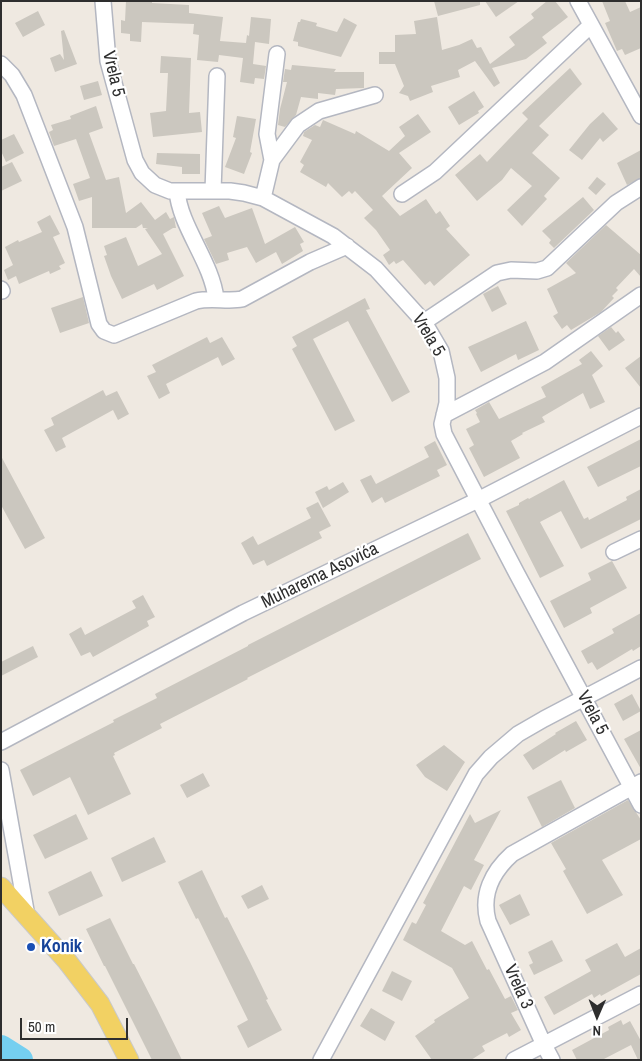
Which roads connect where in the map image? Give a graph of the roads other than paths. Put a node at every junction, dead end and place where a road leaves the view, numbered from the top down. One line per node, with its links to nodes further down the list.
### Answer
1 (103, 1): 11 (street, Vrela 5)
2 (578, 1): 3 (street)
3 (591, 25): 8 (street); 13 (street)
4 (277, 54): 9 (street)
5 (1, 64): 17 (street)
6 (217, 76): 12 (street)
7 (375, 95): 9 (street)
8 (641, 116)
9 (272, 160): 14 (street)
10 (641, 187): 18 (street)
11 (177, 191): 12 (street, Vrela 5); 17 (street)
12 (213, 191): 14 (street, Vrela 5)
13 (402, 194)
14 (263, 198): 15 (street, Vrela 5)
15 (347, 246): 17 (street); 18 (street, Vrela 5)
16 (641, 295): 19 (street)
17 (216, 299)
18 (424, 322): 19 (street, Vrela 5)
19 (444, 415): 21 (street, Vrela 5)
20 (641, 416): 21 (street, Muharema Asovića)
21 (478, 500): 25 (street, Vrela 5); 26 (street, Muharema Asovića)
22 (641, 539): 23 (street)
23 (614, 552)
24 (641, 668): 25 (street)
25 (584, 698): 28 (street, Vrela 5); 35 (street)
26 (1, 742)
27 (1, 770): 31 (street)
28 (636, 785): 29 (street, Vrela 5); 33 (street, Vrela 3)
29 (641, 805)
30 (1, 887): 31 (main road)
31 (27, 916): 34 (main road)
32 (641, 994): 33 (street)
33 (544, 1044): 36 (street); 37 (street, Vrela 3)
34 (129, 1060)
35 (321, 1060)
36 (514, 1060)
37 (552, 1060)

